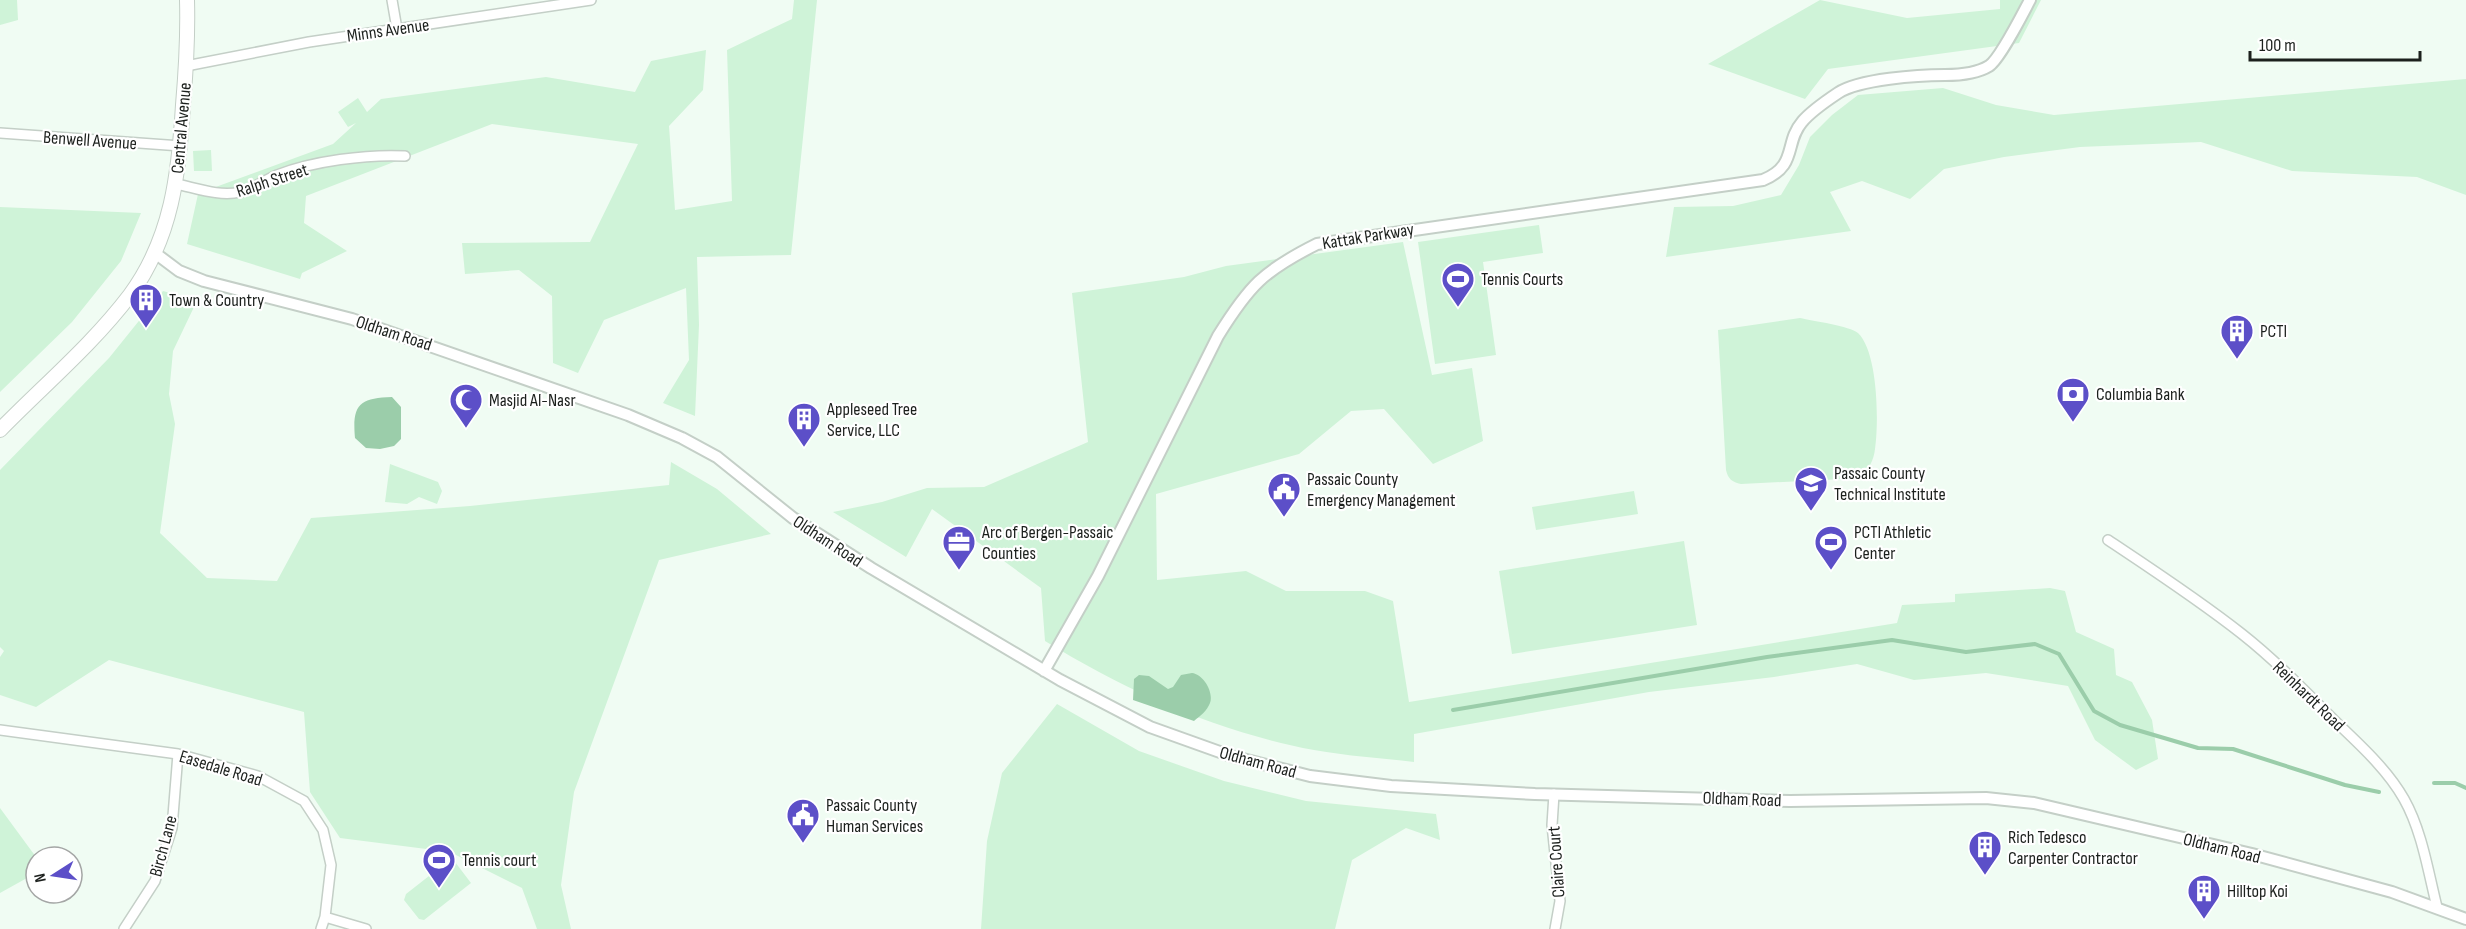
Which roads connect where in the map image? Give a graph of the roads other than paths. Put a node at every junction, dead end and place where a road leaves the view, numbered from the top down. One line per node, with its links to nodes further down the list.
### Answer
1 (187, 0): 6 (main road, Central Avenue)
2 (392, 0): 5 (street)
3 (591, 0): 5 (street, Minns Avenue)
4 (2030, 0): 14 (street, Kattak Parkway)
5 (397, 29): 6 (street, Minns Avenue)
6 (186, 66): 8 (main road, Central Avenue)
7 (0, 133): 8 (street, Benwell Avenue)
8 (181, 146): 10 (main road, Central Avenue)
9 (405, 156): 10 (street, Ralph Street)
10 (176, 184): 11 (main road, Central Avenue)
11 (154, 253): 12 (main road, Central Avenue); 14 (street, Oldham Road)
12 (0, 430)
13 (2108, 540): 18 (street, Reinhardt Road)
14 (1044, 671): 17 (street, Oldham Road)
15 (0, 730): 16 (street, Easedale Road)
16 (178, 754): 19 (street, Easedale Road); 21 (street, Birch Lane)
17 (1554, 794): 18 (street, Oldham Road); 24 (street, Claire Court)
18 (2437, 907): 20 (street, Oldham Road)
19 (325, 917): 22 (street, Easedale Road); 23 (street)
20 (2466, 919)
21 (124, 929)
22 (321, 929)
23 (366, 929)
24 (1555, 929)

